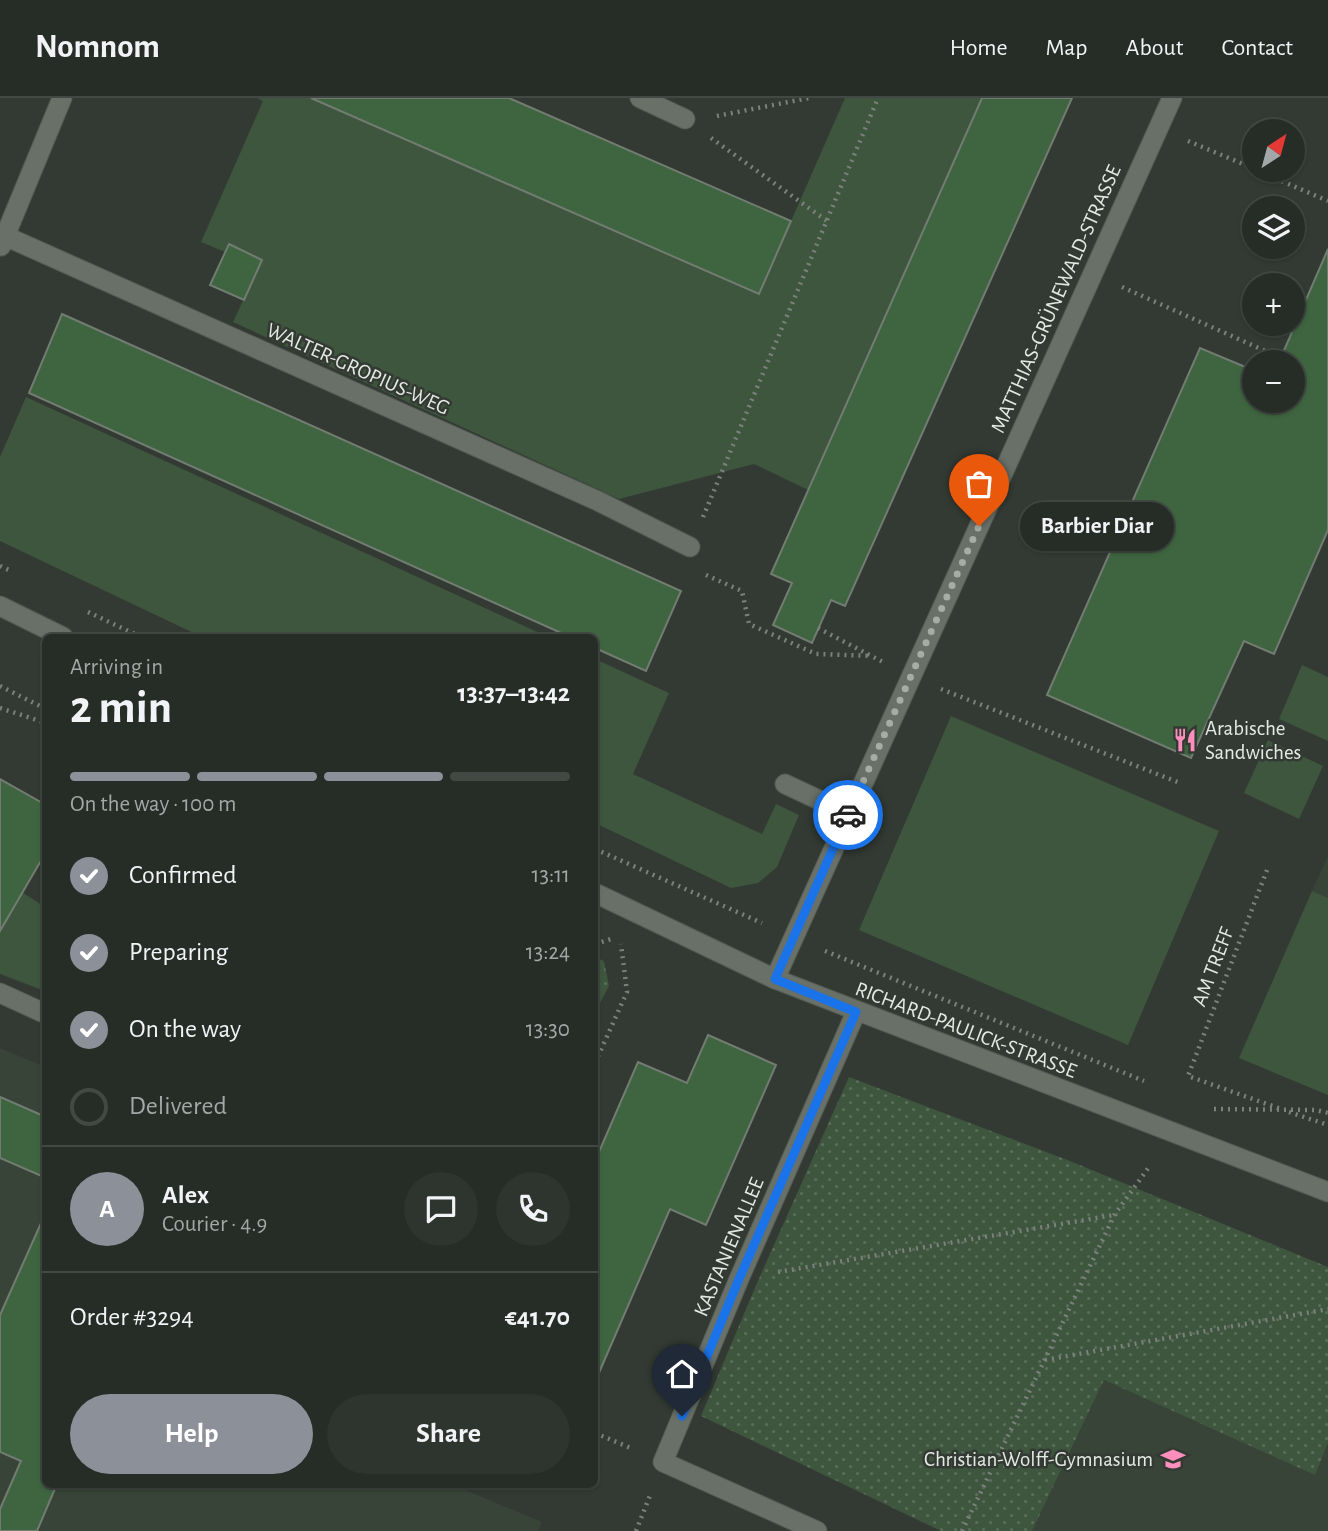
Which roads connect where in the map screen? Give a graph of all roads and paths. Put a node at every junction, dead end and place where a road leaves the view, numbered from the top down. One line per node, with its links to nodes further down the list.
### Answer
1 (62, 98): 12 (street)
2 (639, 98): 6 (street)
3 (809, 98): 6 (path)
4 (878, 98): 11 (path)
5 (1172, 98): 7 (street, MATTHIAS-GRÜNEWALD-STRASSE)
6 (687, 120): 11 (path)
7 (1159, 128): 8 (path); 13 (street, MATTHIAS-GRÜNEWALD-STRASSE)
8 (1242, 164)
9 (1283, 182): 10 (path)
10 (1328, 201)
11 (827, 221): 15 (path)
12 (2, 242): 15 (street, WALTER-GROPIUS-WEG)
13 (1093, 274): 14 (path); 19 (street, MATTHIAS-GRÜNEWALD-STRASSE)
14 (1263, 350)
15 (690, 547): 17 (path)
16 (0, 606): 18 (street)
17 (818, 628)
18 (57, 634)
19 (910, 676): 24 (path); 26 (street, MATTHIAS-GRÜNEWALD-STRASSE)
20 (0, 686): 21 (path)
21 (42, 707)
22 (0, 708): 23 (path)
23 (42, 722)
24 (1180, 783)
25 (785, 784): 26 (street)
26 (849, 814): 31 (street, MATTHIAS-GRÜNEWALD-STRASSE)
27 (598, 850): 31 (path)
28 (1267, 870): 39 (path, AM TREFF)
29 (598, 894): 32 (street, RICHARD-PAULICK-STRASSE)
30 (620, 936): 36 (path)
31 (794, 937): 32 (street, MATTHIAS-GRÜNEWALD-STRASSE); 37 (path)
32 (775, 979): 35 (street, RICHARD-PAULICK-STRASSE)
33 (0, 993): 34 (street)
34 (42, 1012)
35 (856, 1012): 43 (street, RICHARD-PAULICK-STRASSE); 45 (street, KASTANIENALLEE)
36 (598, 1056)
37 (1147, 1082)
38 (1203, 1105): 39 (path)
39 (1284, 1110): 40 (path); 41 (path)
40 (1328, 1113)
41 (1328, 1125)
42 (1149, 1167): 44 (path)
43 (1328, 1192)
44 (1115, 1214): 45 (path); 47 (path)
45 (739, 1279): 48 (street, KASTANIENALLEE)
46 (1328, 1308): 47 (path)
47 (1044, 1361): 49 (path)
48 (817, 1531)
49 (962, 1531)

